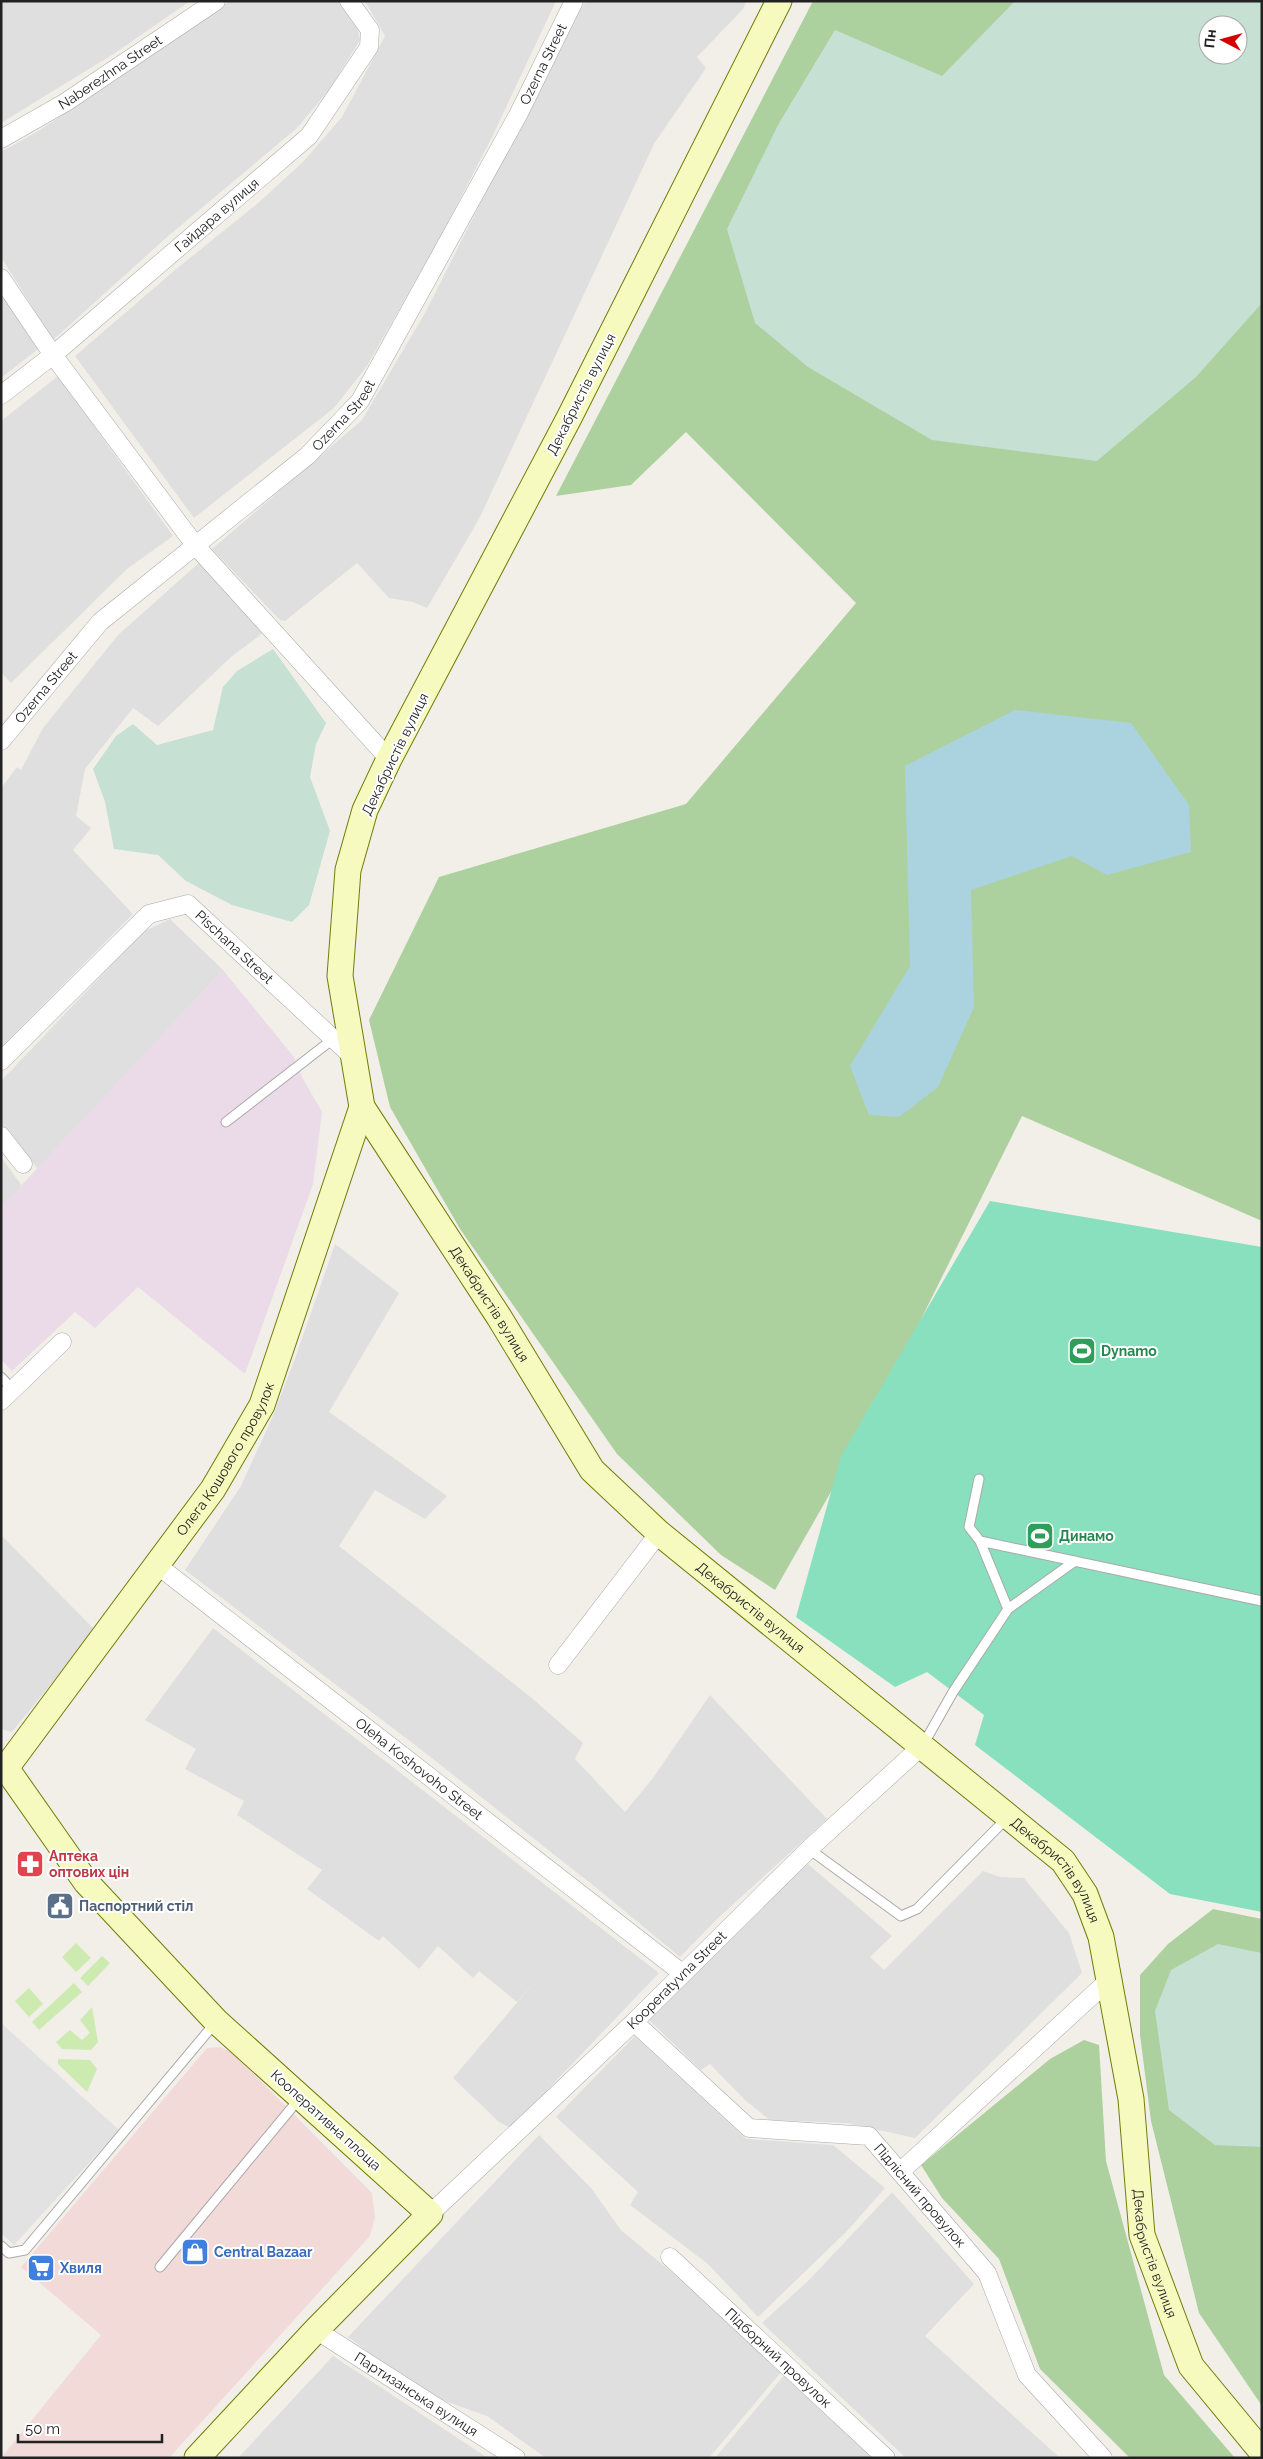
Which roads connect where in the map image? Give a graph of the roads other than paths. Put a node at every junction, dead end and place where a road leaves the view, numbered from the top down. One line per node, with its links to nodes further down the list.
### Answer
1 (216, 1): 5 (street, Naberezhna Street)
2 (349, 1): 7 (street, Гайдара вулиця)
3 (574, 1): 9 (street, Ozerna Street)
4 (779, 1): 11 (street, Декабристів вулиця)
5 (1, 139)
6 (1, 278): 7 (street)
7 (53, 355): 8 (street, Гайдара вулиця); 9 (street)
8 (1, 395)
9 (195, 545): 10 (street, Ozerna Street); 11 (street)
10 (1, 741)
11 (389, 759): 13 (street, Декабристів вулиця)
12 (332, 1039): 13 (street, Pischana Street); 14 (street, Pischana Street); 16 (lane)
13 (354, 1058): 15 (street, Декабристів вулиця)
14 (1, 1061)
15 (362, 1107): 22 (street, Декабристів вулиця); 25 (street, Олега Кошового провулок)
16 (226, 1122)
17 (1, 1136): 18 (street)
18 (23, 1164)
19 (62, 1342): 20 (street)
20 (5, 1389)
21 (978, 1479): 23 (lane)
22 (659, 1533): 28 (street); 29 (street, Декабристів вулиця)
23 (980, 1541): 24 (lane); 27 (lane)
24 (1075, 1561): 26 (lane); 27 (lane)
25 (157, 1565): 30 (street, Олега Кошового провулок); 33 (street, Oleha Koshovoho Street)
26 (1262, 1601)
27 (1008, 1609): 29 (lane)
28 (558, 1665)
29 (922, 1746): 31 (street, Декабристів вулиця); 32 (street, Kooperatyvna Street)
30 (4, 1764): 35 (street, Кооперативна площа)
31 (1008, 1817): 32 (lane); 34 (street, Декабристів вулиця)
32 (809, 1849): 33 (street, Kooperatyvna Street)
33 (682, 1973): 36 (street, Kooperatyvna Street)
34 (1109, 1980): 38 (street); 44 (street, Декабристів вулиця)
35 (216, 2021): 37 (street, Кооперативна площа); 40 (lane)
36 (634, 2022): 38 (street, Підлісний провулок); 39 (street, Kooperatyvna Street)
37 (301, 2097): 39 (street, Кооперативна площа); 42 (lane)
38 (900, 2172): 48 (street, Підлісний провулок)
39 (430, 2214): 43 (street)
40 (1, 2246)
41 (670, 2257): 47 (street, Підборний провулок)
42 (160, 2266)
43 (316, 2330): 45 (street); 46 (street, Партизанська вулиця)
44 (1262, 2452)
45 (197, 2458)
46 (516, 2458)
47 (886, 2458)
48 (1103, 2458)

